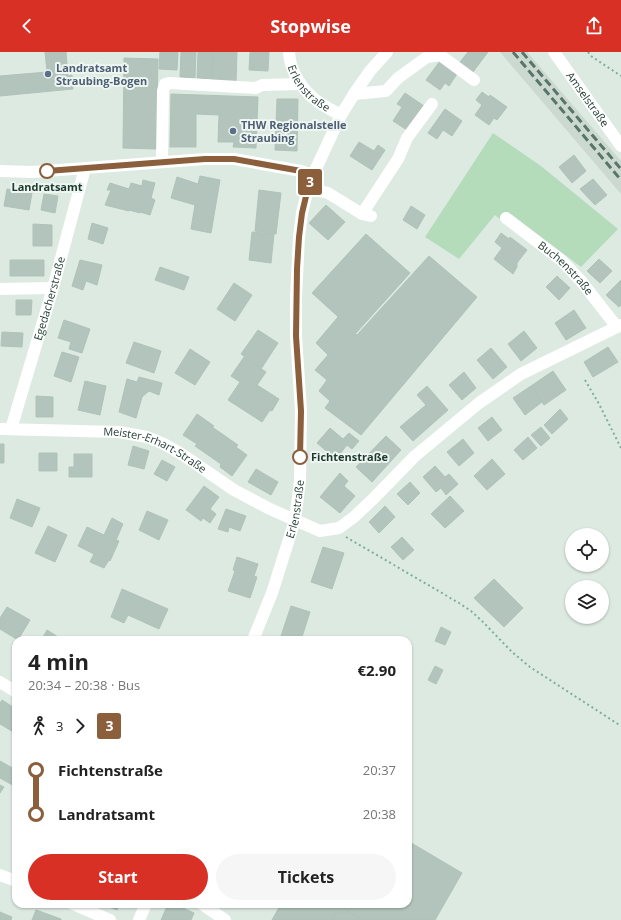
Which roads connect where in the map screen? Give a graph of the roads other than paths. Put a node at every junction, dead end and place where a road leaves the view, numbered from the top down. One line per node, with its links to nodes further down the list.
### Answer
1 (289, 52): 5 (street, Erlenstraße)
2 (387, 52): 6 (street, Erlenstraße)
3 (554, 52): 9 (street, Amselstraße)
4 (474, 80): 6 (street)
5 (301, 84): 8 (street, Erlenstraße); 10 (street)
6 (354, 94): 8 (street, Erlenstraße)
7 (432, 104): 14 (street)
8 (341, 115): 13 (street, Erlenstraße)
9 (621, 146)
10 (162, 162): 11 (street); 13 (street)
11 (85, 168): 12 (street); 16 (street, Egedacherstraße)
12 (0, 171)
13 (313, 175): 14 (street, Erlenstraße)
14 (308, 188): 20 (street, Erlenstraße)
15 (506, 218): 18 (street, Buchenstraße)
16 (53, 288): 17 (street); 19 (street, Egedacherstraße)
17 (0, 289)
18 (619, 326): 20 (street)
19 (6, 429): 20 (street, Meister-Erhart-Straße)
20 (295, 520): 21 (street, Erlenstraße)
21 (255, 636)
22 (0, 682): 23 (street)
23 (12, 690)
24 (0, 875): 25 (street)
25 (12, 880)
26 (82, 908): 29 (street)
27 (144, 908): 30 (street)
28 (208, 908): 31 (street)
29 (110, 920)
30 (139, 920)
31 (225, 920)

